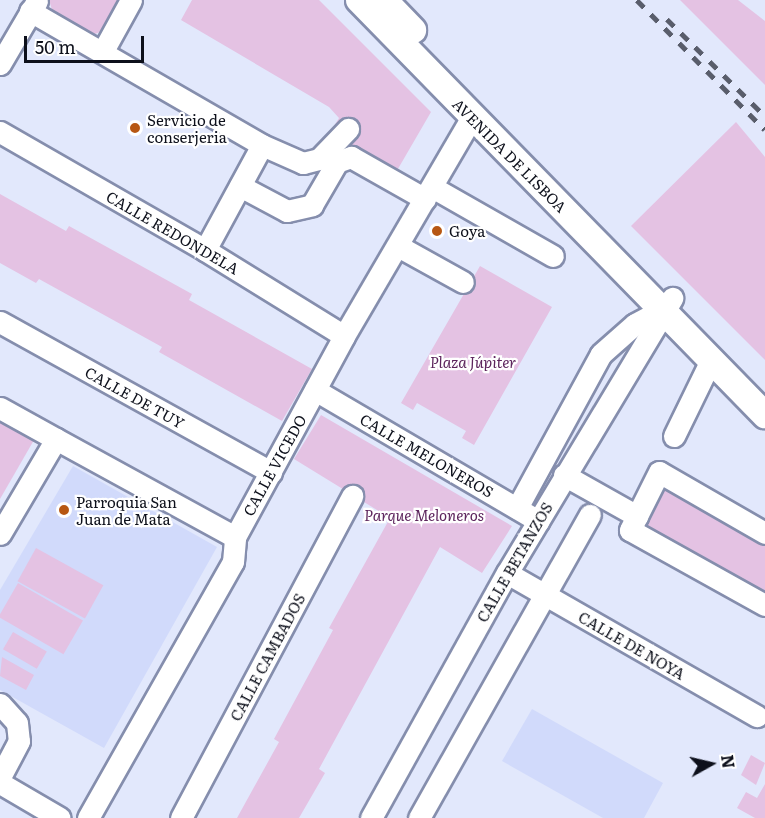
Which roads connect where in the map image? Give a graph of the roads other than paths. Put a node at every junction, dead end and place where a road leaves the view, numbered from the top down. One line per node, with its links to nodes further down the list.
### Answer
1 (131, 0): 5 (street)
2 (359, 0): 7 (main road, AVENIDA DE LISBOA)
3 (384, 0): 17 (main road, AVENIDA DE LISBOA)
4 (34, 6): 5 (street); 6 (street)
5 (103, 51): 10 (street)
6 (0, 64)
7 (472, 117): 12 (street, CALLE VICEDO); 17 (main road, AVENIDA DE LISBOA)
8 (348, 129): 10 (street)
9 (0, 132): 14 (street, CALLE REDONDELA)
10 (262, 145): 11 (street)
11 (240, 186): 12 (street); 14 (street)
12 (428, 193): 13 (street, CALLE VICEDO); 15 (street)
13 (398, 246): 16 (street); 19 (street, CALLE VICEDO)
14 (205, 250): 19 (street, CALLE REDONDELA)
15 (553, 256)
16 (463, 282)
17 (668, 303): 20 (main road, AVENIDA DE LISBOA); 22 (main road, AVENIDA DE LISBOA); 28 (street, CALLE BETANZOS); 30 (street)
18 (0, 322): 27 (street, CALLE DE TUY)
19 (344, 336): 21 (street, CALLE VICEDO)
20 (711, 360): 24 (main road, AVENIDA DE LISBOA); 25 (street)
21 (315, 390): 27 (street, CALLE VICEDO); 30 (street, CALLE MELONEROS)
22 (765, 392)
23 (0, 408): 26 (street)
24 (765, 416)
25 (674, 435)
26 (56, 439): 35 (street); 36 (street)
27 (271, 472): 36 (street, CALLE VICEDO)
28 (564, 475): 32 (street); 33 (street, CALLE BETANZOS)
29 (352, 496): 47 (street, CALLE CAMBADOS)
30 (517, 508): 33 (street, CALLE MELONEROS)
31 (590, 515): 38 (street)
32 (637, 516): 34 (street); 39 (street)
33 (537, 521): 37 (street, CALLE BETANZOS)
34 (765, 533)
35 (0, 534)
36 (235, 537): 46 (street, CALLE VICEDO)
37 (507, 573): 38 (street, CALLE DE NOYA); 44 (street, CALLE BETANZOS)
38 (545, 596): 41 (street, CALLE DE NOYA); 48 (street)
39 (765, 605)
40 (0, 704): 42 (street)
41 (757, 716)
42 (0, 777)
43 (0, 783): 45 (street)
44 (376, 816)
45 (60, 818)
46 (88, 818)
47 (181, 818)
48 (419, 818)

